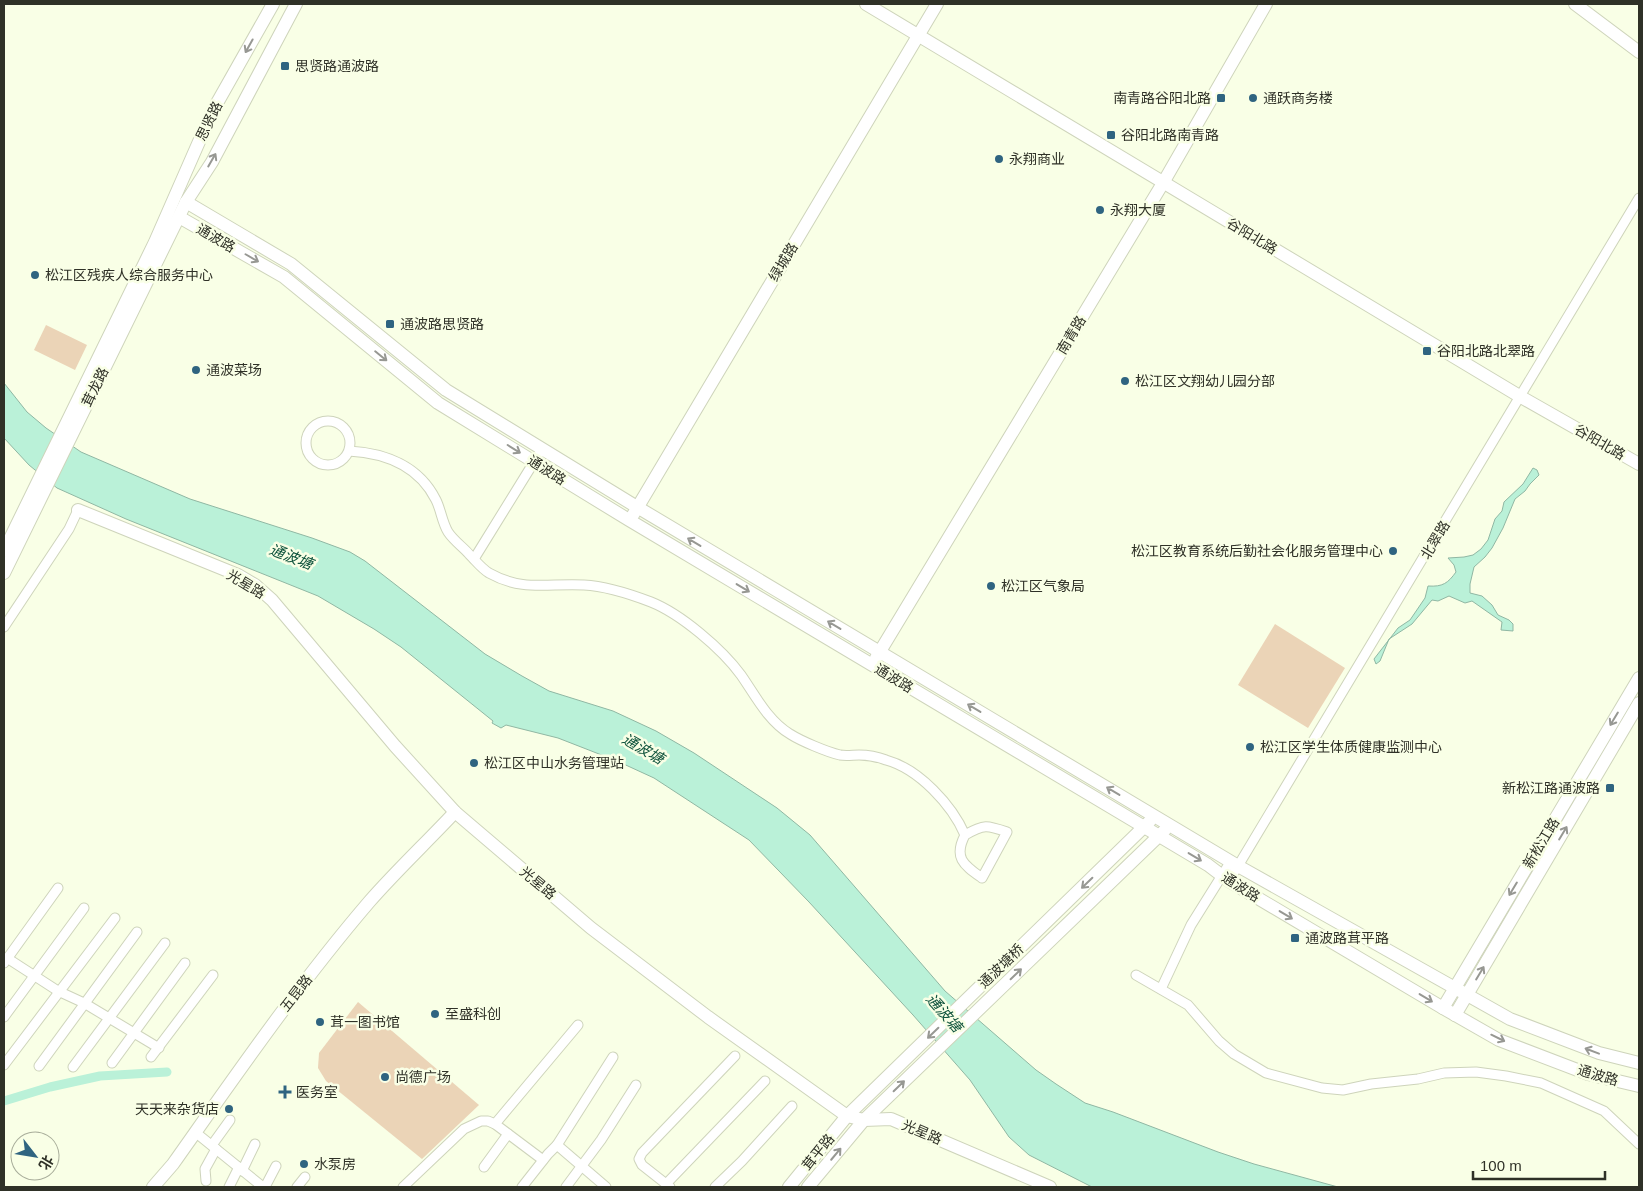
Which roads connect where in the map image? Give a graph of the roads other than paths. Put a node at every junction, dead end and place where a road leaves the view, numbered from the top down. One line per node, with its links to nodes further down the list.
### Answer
1 (273, 4): 11 (main road, 思贤路, one-way to 11)
2 (296, 4): 11 (main road, 思贤路, one-way to 2)
3 (866, 4): 7 (main road, 谷阳北路)
4 (937, 4): 7 (main road, 绿城路)
5 (1266, 4): 9 (main road, 南青路)
6 (1575, 4): 8 (main road)
7 (919, 35): 9 (main road, 谷阳北路); 19 (main road, 绿城路)
8 (1639, 52)
9 (1163, 183): 14 (main road, 谷阳北路); 26 (main road, 南青路)
10 (1639, 198): 14 (street, 北翠路)
11 (181, 199): 12 (main road, 茸龙路); 13 (main road, 思贤路); 15 (main road, 通波路)
12 (179, 217): 13 (main road, 茸龙路); 17 (main road, 通波路, one-way to 17)
13 (159, 244): 22 (main road, 茸龙路); 24 (main road, 茸龙路)
14 (1521, 397): 18 (main road, 谷阳北路); 36 (street, 北翠路)
15 (542, 449): 17 (street); 19 (main road, 通波路)
16 (349, 450): 16 (street); 23 (street)
17 (534, 462): 21 (main road, 通波路); 23 (street)
18 (1639, 464)
19 (637, 508): 21 (main road, 绿城路); 26 (main road, 通波路, one-way to 19)
20 (78, 510): 25 (street); 30 (main road, 光星路)
21 (629, 520): 27 (main road, 通波路, one-way to 27)
22 (4, 551)
23 (474, 559): 34 (street)
24 (4, 572)
25 (4, 628)
26 (879, 652): 27 (main road, 南青路); 31 (main road, 通波路, one-way to 26)
27 (872, 664): 33 (main road, 通波路)
28 (1639, 678): 48 (main road, 新松江路, one-way to 48)
29 (1639, 704): 51 (main road, 新松江路, one-way to 29)
30 (456, 812): 72 (main road, 光星路); 76 (main road, 五昆路)
31 (1155, 816): 32 (main road, 通波路); 33 (main road, 通波塘桥)
32 (1170, 825): 35 (main road); 36 (main road, 通波路)
33 (1144, 827): 35 (main road, 通波路); 72 (main road, 通波塘桥, one-way to 72)
34 (965, 835): 34 (street)
35 (1160, 836): 37 (main road, 通波路, one-way to 37); 74 (main road, one-way to 35)
36 (1235, 864): 37 (street, 北翠路); 48 (main road, 通波路)
37 (1226, 878): 49 (street, 北翠路); 53 (main road, 通波路, one-way to 53)
38 (58, 888): 43 (street)
39 (84, 908): 45 (street)
40 (115, 918): 50 (street)
41 (137, 932): 52 (street)
42 (165, 943): 56 (street)
43 (5, 961): 45 (street)
44 (186, 963): 58 (street)
45 (34, 975): 50 (street); 55 (street)
46 (213, 975): 59 (street)
47 (1136, 975): 49 (street)
48 (1454, 987): 51 (main road, 通波路); 53 (main road, 新松江路)
49 (1160, 989): 79 (street)
50 (58, 991): 52 (street); 65 (street)
51 (1467, 994): 54 (main road, 新松江路); 64 (main road, 通波路, one-way to 51)
52 (84, 1003): 56 (street); 66 (street)
53 (1443, 1008): 54 (main road, 通波路)
54 (1455, 1015): 70 (main road, 通波路, one-way to 70)
55 (4, 1017)
56 (110, 1018): 58 (street); 67 (street)
57 (578, 1025): 75 (street)
58 (135, 1033): 59 (street); 63 (street)
59 (158, 1048): 61 (street)
60 (735, 1056): 89 (street)
61 (152, 1057)
62 (613, 1057): 80 (street)
63 (112, 1063)
64 (1639, 1063)
65 (4, 1065)
66 (39, 1066)
67 (73, 1067)
68 (765, 1081): 89 (street)
69 (636, 1085): 85 (street)
70 (1639, 1086)
71 (792, 1106): 98 (street)
72 (847, 1116): 74 (main road, 光星路); 99 (main road, 茸平路)
73 (230, 1120): 81 (street)
74 (864, 1120): 100 (main road, one-way to 74); 101 (main road, 光星路)
75 (495, 1124): 77 (street); 94 (street)
76 (195, 1132): 81 (street); 90 (main road, 五昆路)
77 (508, 1134): 82 (street); 84 (street)
78 (255, 1144): 86 (street)
79 (1639, 1144)
80 (556, 1145): 82 (street); 85 (street)
81 (214, 1147): 86 (street); 88 (street)
82 (544, 1160): 95 (street)
83 (276, 1166): 92 (street)
84 (484, 1167)
85 (581, 1167): 96 (street); 97 (street)
86 (240, 1169): 91 (street); 92 (street)
87 (305, 1177): 93 (street)
88 (206, 1180)
89 (668, 1186)
90 (153, 1187)
91 (229, 1187)
92 (262, 1187)
93 (297, 1187)
94 (402, 1187)
95 (522, 1187)
96 (566, 1187)
97 (605, 1187)
98 (715, 1187)
99 (789, 1187)
100 (808, 1187)
101 (1050, 1187)

